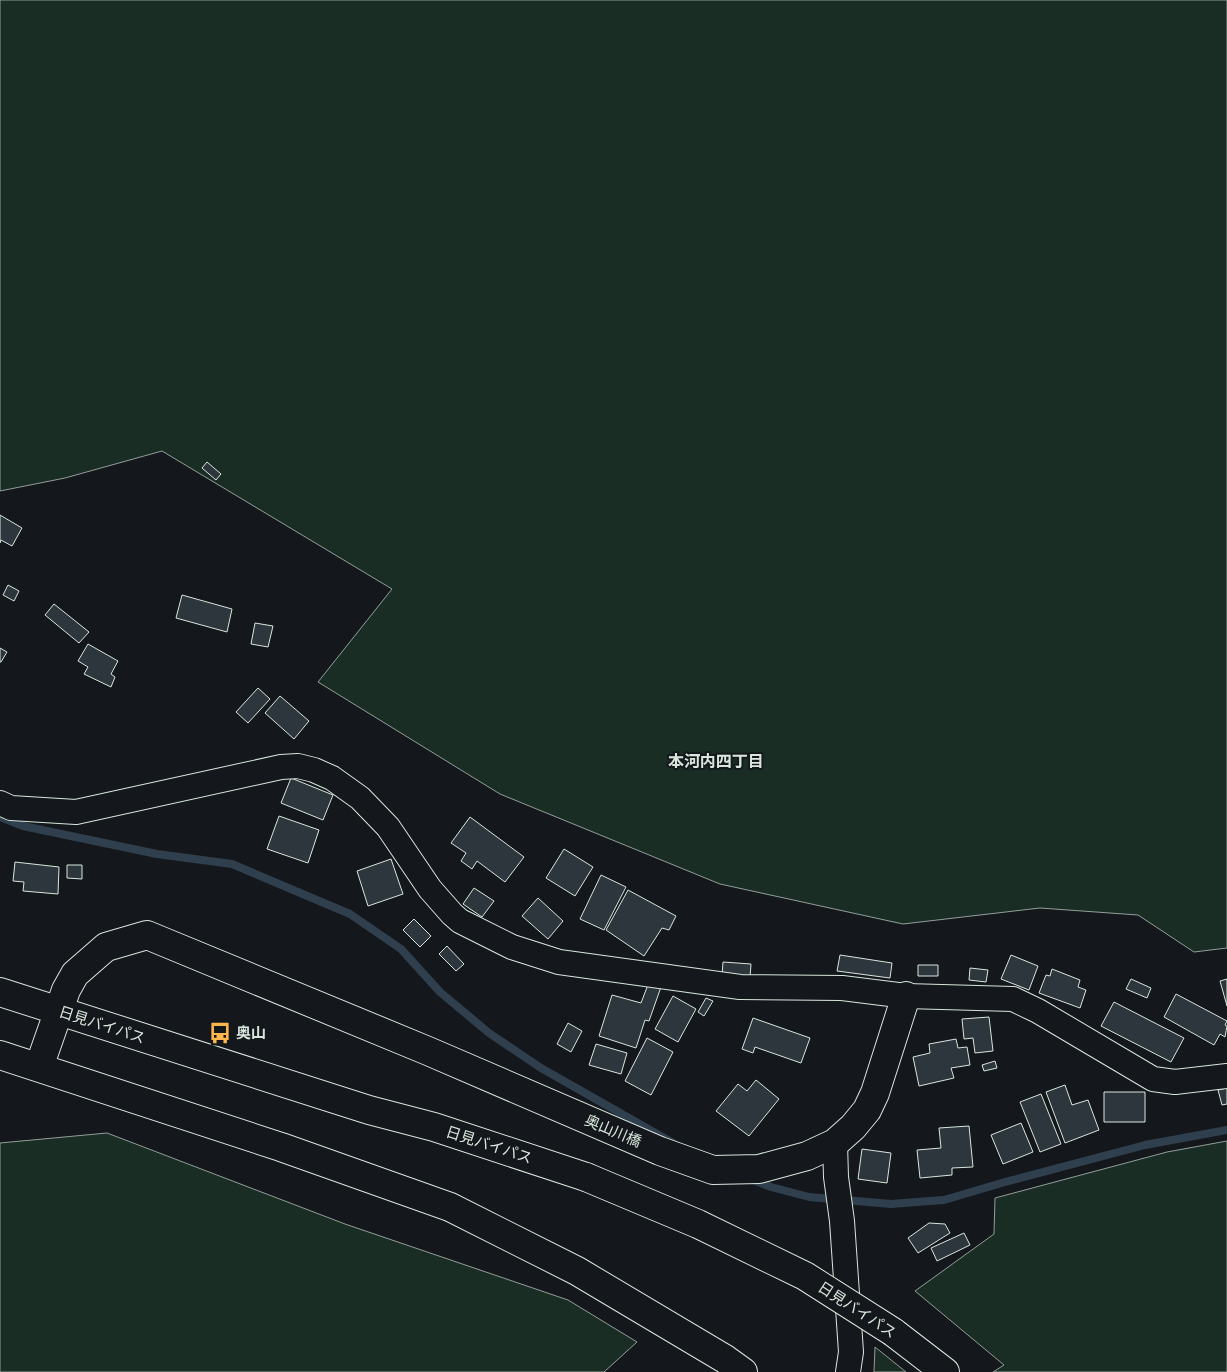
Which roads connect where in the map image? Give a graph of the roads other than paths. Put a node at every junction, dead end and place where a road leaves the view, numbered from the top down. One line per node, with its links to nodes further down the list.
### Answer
1 (0, 803): 3 (street)
2 (0, 992): 4 (main road, 日見バイパス)
3 (906, 996): 7 (street); 8 (main road, 奥山川橋)
4 (59, 1011): 6 (main road, 奥山川橋); 8 (main road, 奥山川橋); 11 (main road, 日見バイパス, bridge)
5 (0, 1055): 6 (main road)
6 (39, 1068): 9 (main road)
7 (1227, 1076)
8 (835, 1143): 10 (street)
9 (734, 1366)
10 (848, 1372)
11 (945, 1372)

